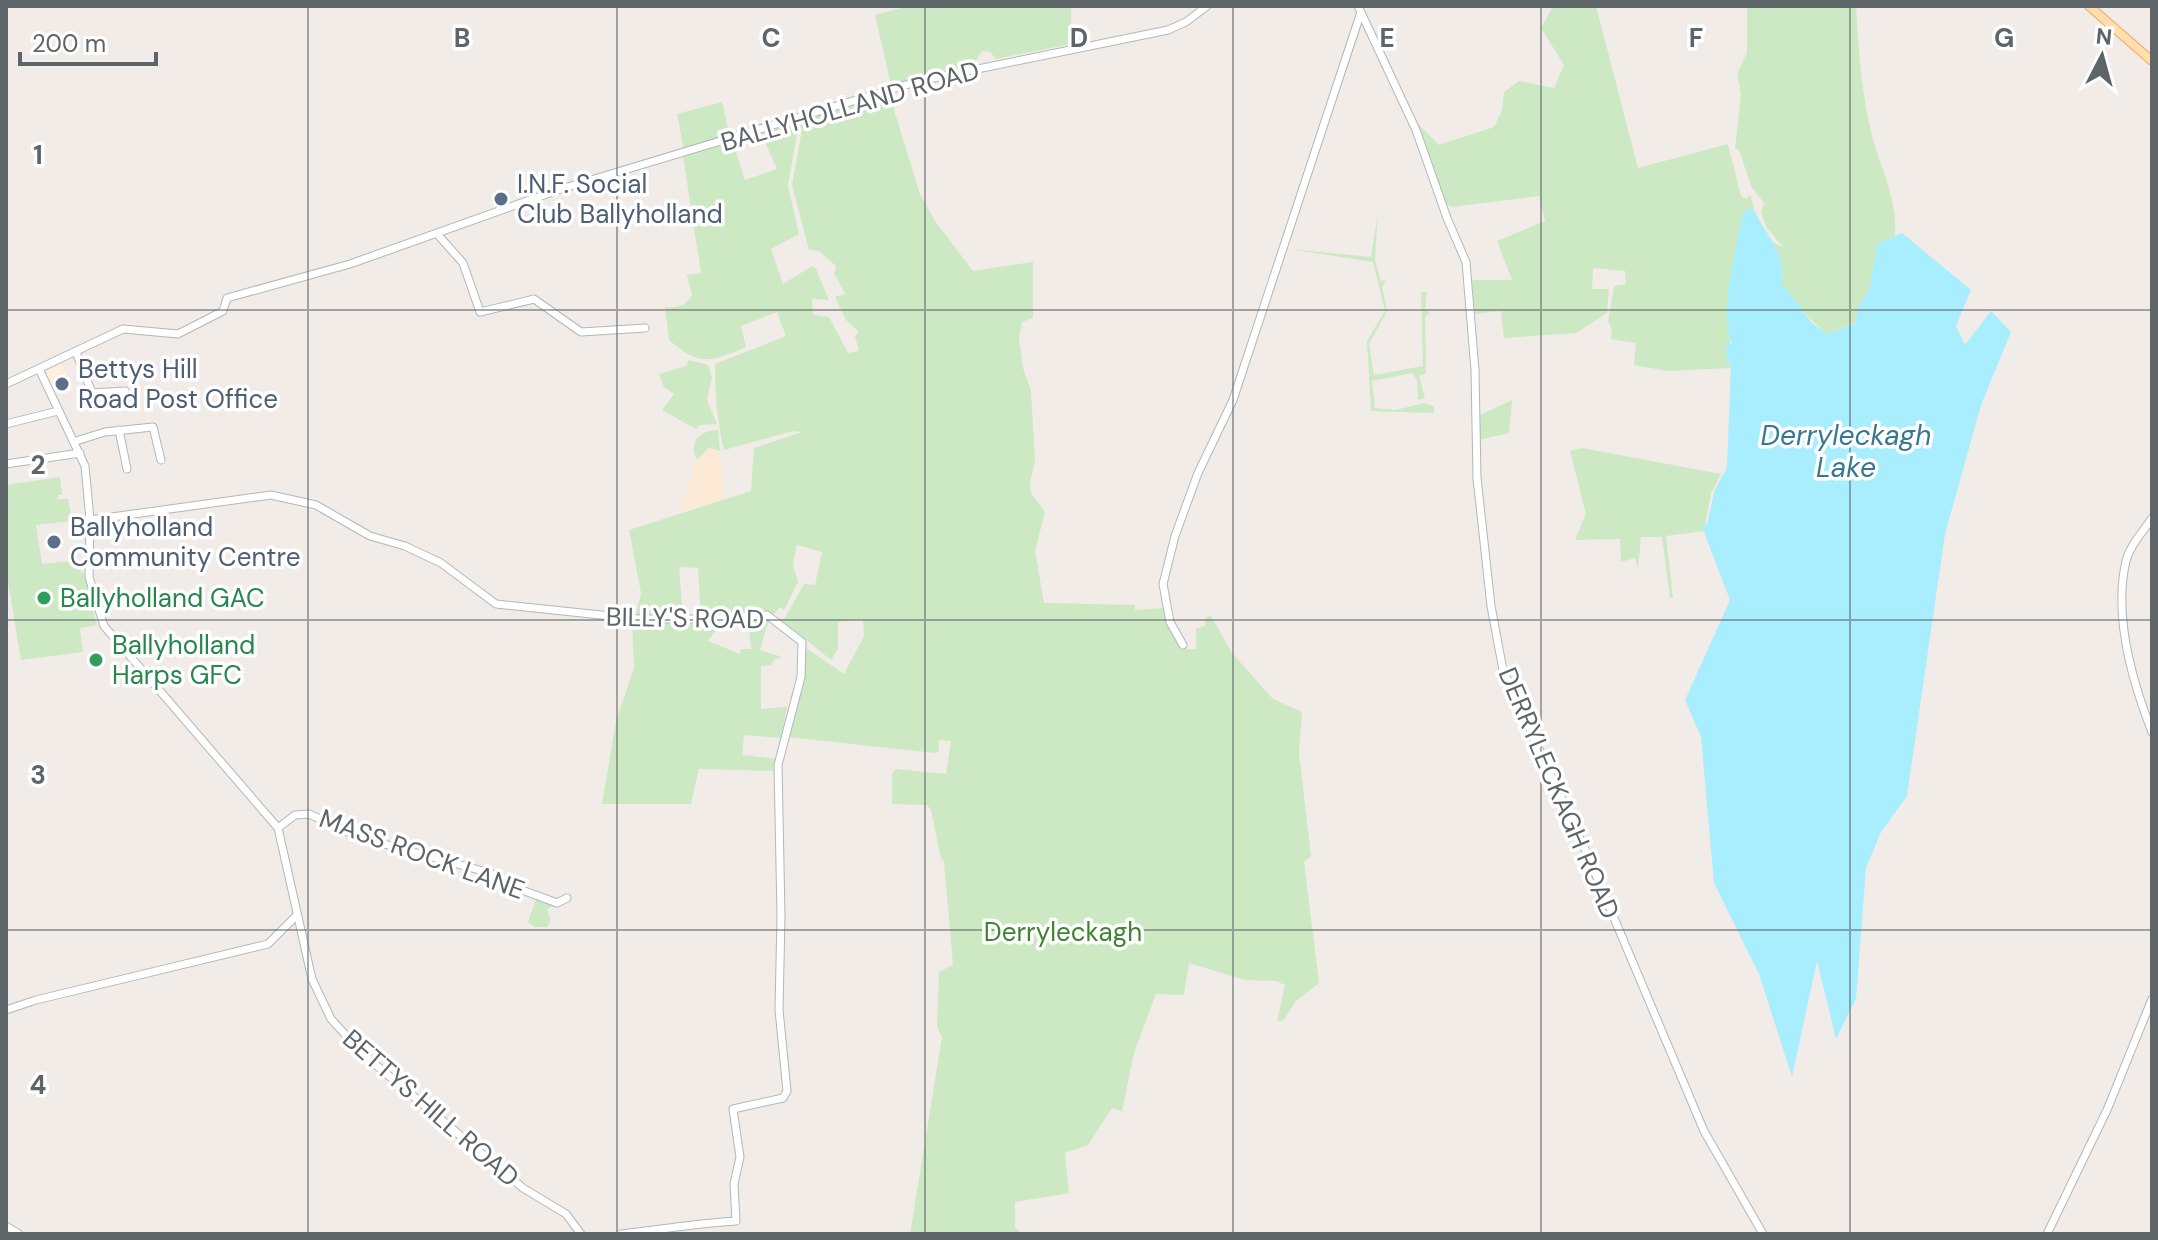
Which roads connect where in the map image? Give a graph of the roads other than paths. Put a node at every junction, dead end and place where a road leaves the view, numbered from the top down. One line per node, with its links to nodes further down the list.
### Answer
1 (1207, 6): 5 (street, BALLYHOLLAND ROAD)
2 (2089, 6): 4 (main road)
3 (1359, 9): 24 (street); 36 (street, DERRYLECKAGH ROAD)
4 (2152, 61)
5 (438, 235): 6 (street); 7 (street, BALLYHOLLAND ROAD)
6 (645, 328)
7 (76, 352): 8 (street, BALLYHOLLAND ROAD); 13 (street)
8 (40, 371): 10 (street, BALLYHOLLAND ROAD); 14 (street, BETTYS HILL ROAD)
9 (6, 372): 10 (street)
10 (9, 383)
11 (109, 383): 13 (street)
12 (125, 391): 13 (street)
13 (110, 392)
14 (58, 411): 15 (street); 17 (street, BETTYS HILL ROAD)
15 (6, 424)
16 (119, 430): 17 (street); 19 (street); 21 (street)
17 (76, 441): 18 (street, BETTYS HILL ROAD)
18 (80, 453): 20 (street); 23 (street, BETTYS HILL ROAD)
19 (161, 460)
20 (6, 464)
21 (127, 469)
22 (2152, 518): 25 (street)
23 (90, 520): 26 (street, BETTYS HILL ROAD); 35 (street, BILLY'S ROAD)
24 (1183, 645)
25 (2152, 732)
26 (278, 828): 27 (street, MASS ROCK LANE); 28 (street, BETTYS HILL ROAD)
27 (567, 898)
28 (296, 916): 30 (street); 34 (street, BETTYS HILL ROAD)
29 (2152, 999): 31 (street)
30 (6, 1010)
31 (2149, 1019): 37 (street)
32 (6, 1226): 33 (street)
33 (19, 1234)
34 (581, 1234)
35 (621, 1234)
36 (1763, 1234)
37 (2047, 1234)

